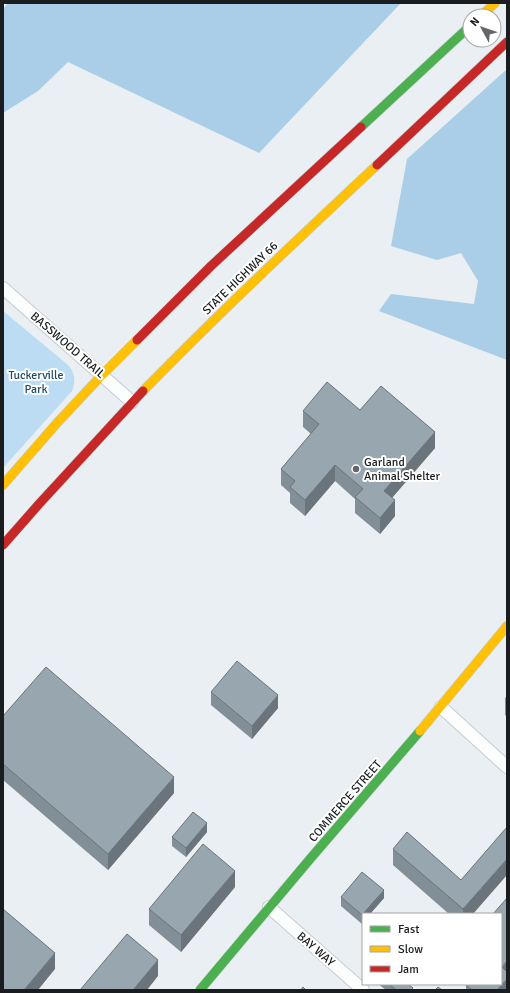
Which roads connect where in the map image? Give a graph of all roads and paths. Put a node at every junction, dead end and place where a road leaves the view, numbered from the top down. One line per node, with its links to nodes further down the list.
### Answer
1 (462, 33): 4 (main road)
2 (507, 42): 5 (main road, STATE HIGHWAY 66)
3 (3, 288): 4 (street, BASSWOOD TRAIL)
4 (102, 375): 5 (street, BASSWOOD TRAIL); 6 (main road)
5 (132, 402): 7 (main road, STATE HIGHWAY 66)
6 (3, 485)
7 (3, 545)
8 (507, 626): 9 (main road, COMMERCE STREET)
9 (441, 707): 10 (street); 11 (main road, COMMERCE STREET)
10 (507, 767)
11 (270, 907): 12 (main road, COMMERCE STREET); 13 (street, BAY WAY)
12 (200, 990)
13 (363, 990)

